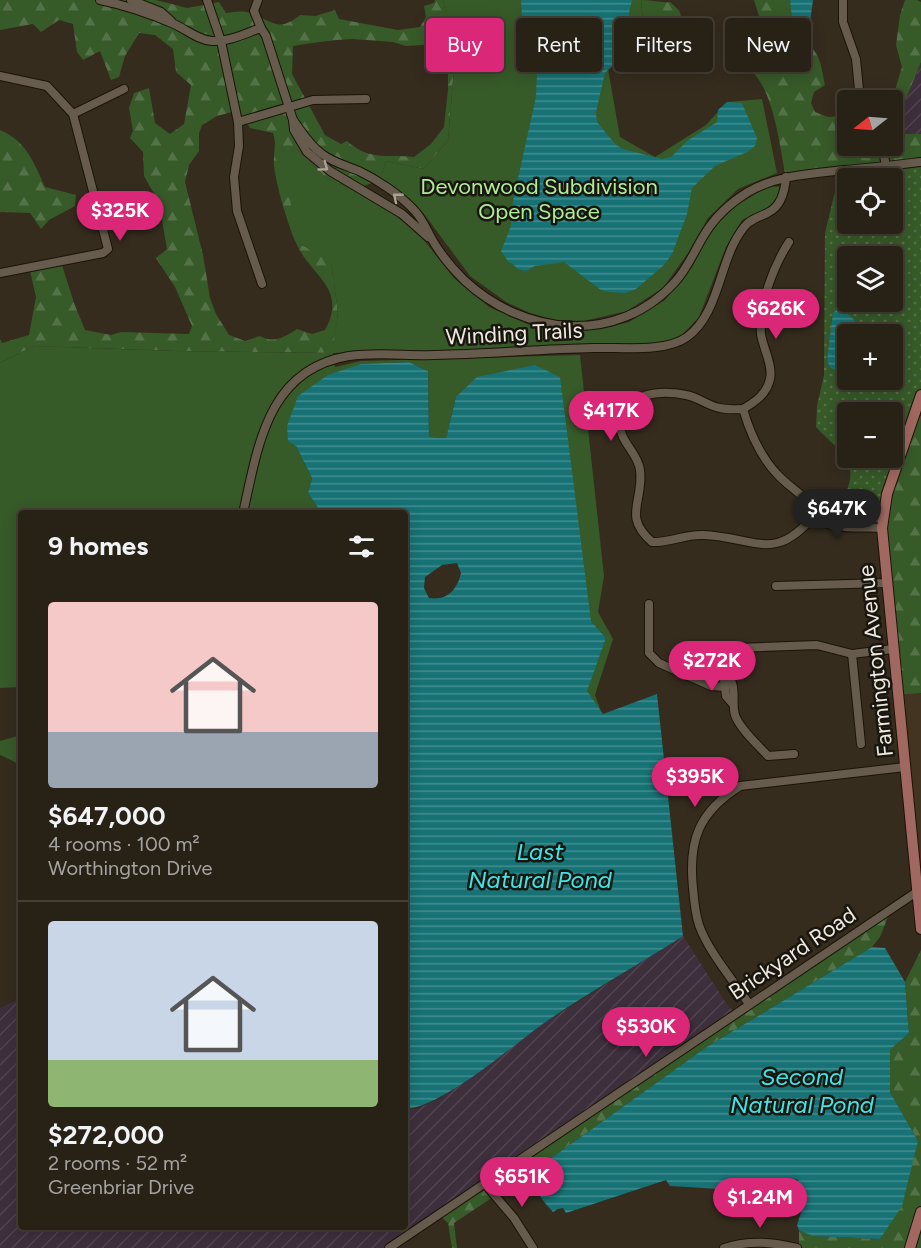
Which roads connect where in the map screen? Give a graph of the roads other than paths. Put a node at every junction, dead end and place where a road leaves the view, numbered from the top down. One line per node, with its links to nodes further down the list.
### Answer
1 (100, 0): 6 (street)
2 (131, 0): 6 (street)
3 (207, 0): 8 (street)
4 (258, 0): 7 (street)
5 (843, 0): 11 (street)
6 (176, 25): 8 (street)
7 (261, 28): 8 (street); 13 (street)
8 (221, 41): 16 (street)
9 (0, 76): 14 (street)
10 (124, 89): 14 (street)
11 (859, 90)
12 (366, 99): 13 (street)
13 (289, 108): 15 (street); 16 (street)
14 (73, 114): 23 (street)
15 (292, 120): 21 (street, one-way to 15); 21 (street, one-way to 21)
16 (238, 122): 24 (street)
17 (884, 156): 19 (street)
18 (921, 162): 19 (street)
19 (886, 166): 20 (street)
20 (786, 177): 21 (street); 27 (street, Winding Trails)
21 (433, 242)
22 (789, 242): 26 (street)
23 (0, 273)
24 (262, 284)
25 (921, 395): 29 (main road, Farmington Avenue)
26 (743, 409): 28 (street); 28 (street)
27 (244, 510)
28 (817, 512): 29 (street)
29 (882, 523): 30 (main road, Farmington Avenue)
30 (886, 583): 31 (street); 33 (main road, Farmington Avenue)
31 (776, 586)
32 (649, 604): 36 (street)
33 (893, 649): 34 (street); 40 (main road, Farmington Avenue)
34 (852, 654): 35 (street); 38 (street)
35 (727, 674): 36 (street); 37 (street)
36 (725, 687): 37 (street)
37 (733, 704): 39 (street)
38 (861, 744)
39 (794, 754)
40 (904, 767): 41 (main road, Farmington Avenue); 43 (street)
41 (920, 890): 42 (main road, Farmington Avenue); 43 (street, Brickyard Road)
42 (921, 929)
43 (748, 1004): 44 (street, Brickyard Road)
44 (485, 1184): 46 (street, Brickyard Road); 47 (street)
45 (921, 1212): 50 (main road)
46 (389, 1248)
47 (532, 1248)
48 (724, 1248): 49 (street)
49 (797, 1248)
50 (910, 1248)

